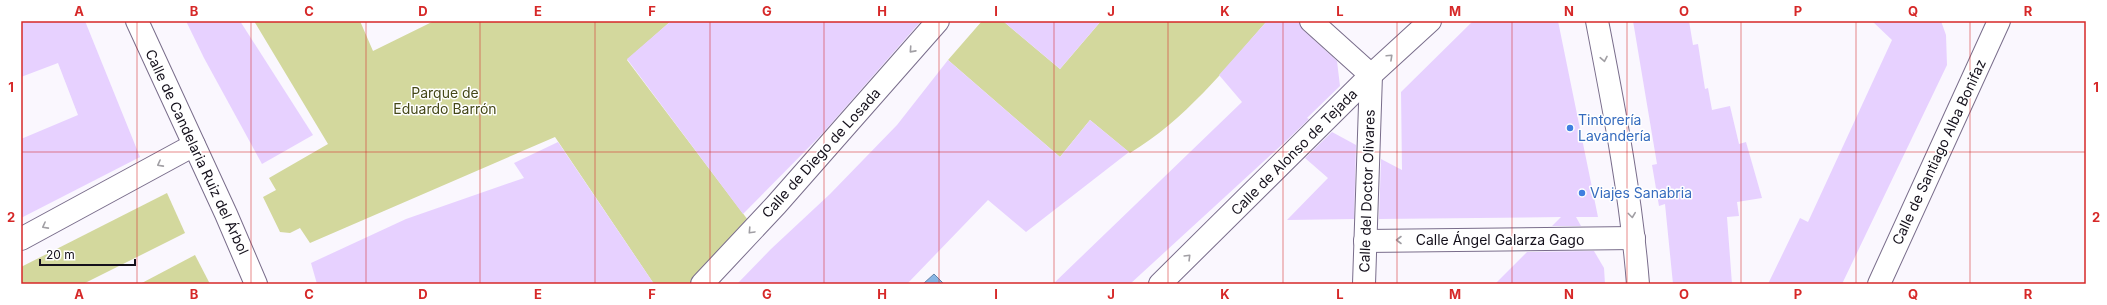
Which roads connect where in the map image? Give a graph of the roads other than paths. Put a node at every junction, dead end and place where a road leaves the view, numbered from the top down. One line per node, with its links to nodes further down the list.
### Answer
1 (137, 21): 8 (street, Calle de Candelaria Ruiz del Árbol)
2 (938, 21): 13 (street, Calle de Diego de Losada, one-way to 13)
3 (1312, 21): 7 (street)
4 (1430, 21): 7 (street, Calle de Alonso de Tejada, one-way to 4)
5 (1597, 21): 9 (street, one-way to 9)
6 (1999, 21): 17 (street, Calle de Santiago Alba Bonifaz)
7 (1372, 75): 11 (street, Calle del Doctor Olivares); 14 (street, Calle de Alonso de Tejada, one-way to 7)
8 (194, 145): 10 (street, one-way to 10); 12 (street, Calle de Candelaria Ruiz del Árbol)
9 (1634, 238): 11 (street, Calle Ángel Galarza Gago, one-way to 11); 16 (street)
10 (21, 239)
11 (1365, 241): 15 (street, Calle del Doctor Olivares)
12 (256, 284)
13 (702, 284)
14 (1160, 284)
15 (1364, 284)
16 (1638, 284)
17 (1879, 284)

